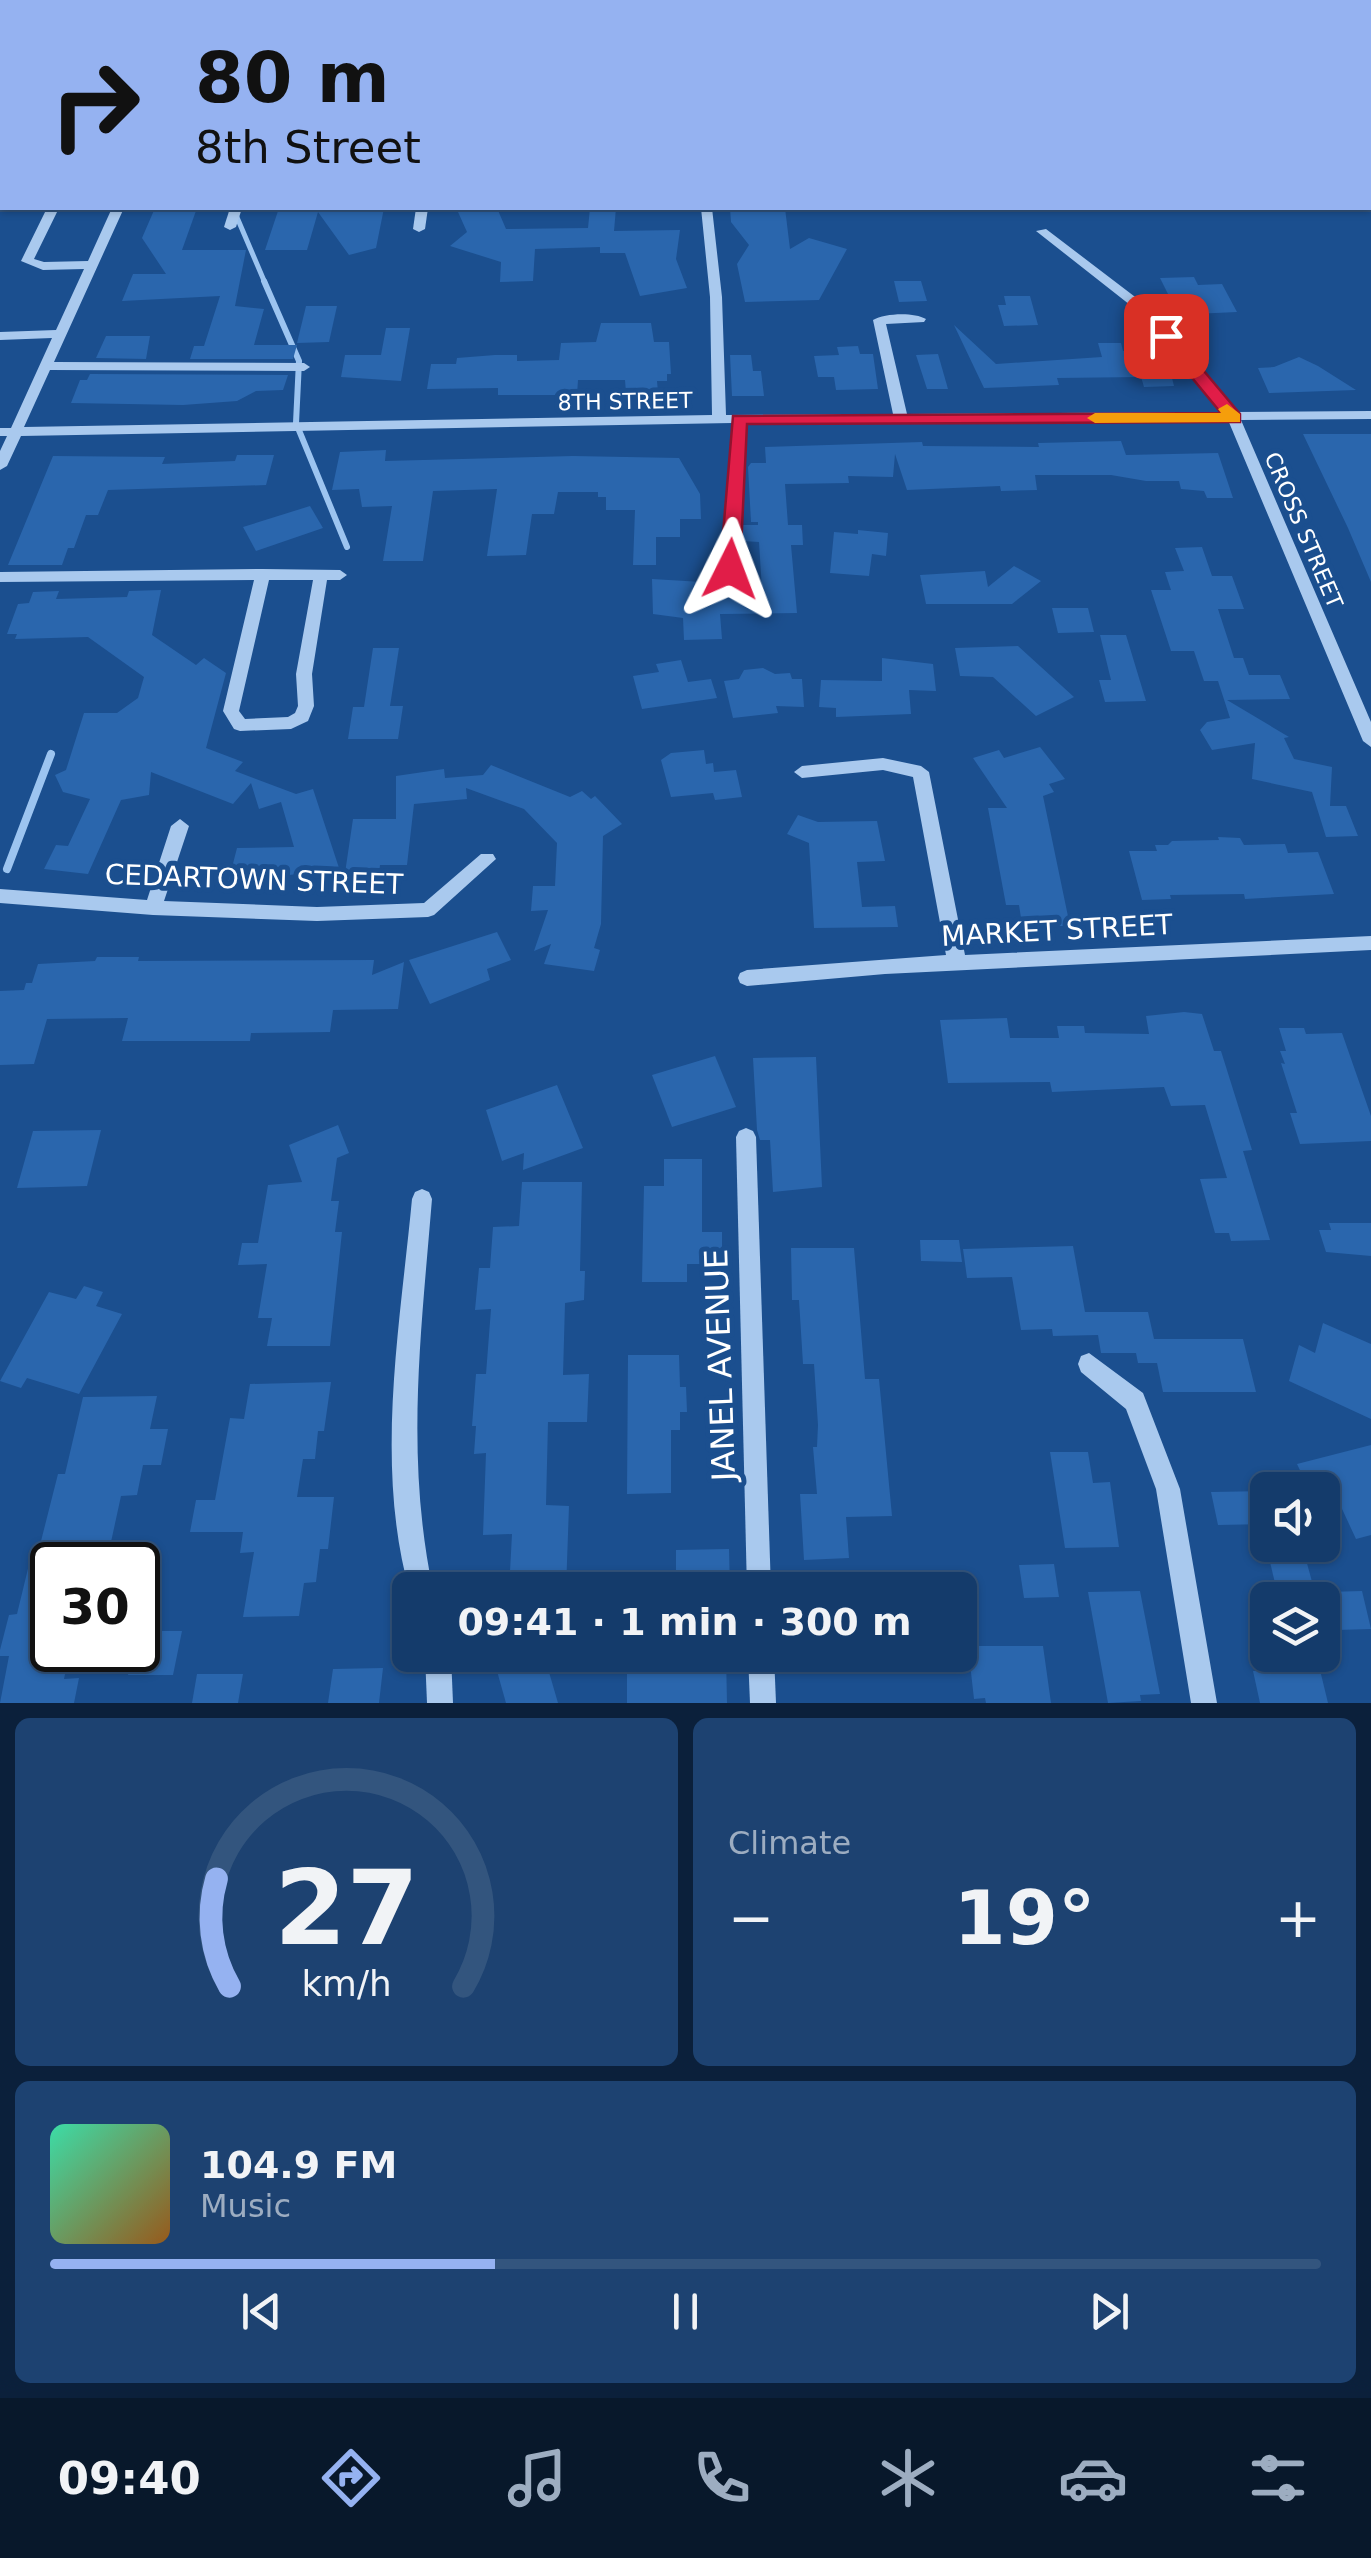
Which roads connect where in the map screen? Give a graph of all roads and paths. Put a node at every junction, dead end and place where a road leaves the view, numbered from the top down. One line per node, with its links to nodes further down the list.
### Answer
1 (52, 210): 9 (street)
2 (117, 210): 9 (street)
3 (235, 210): 6 (street)
4 (422, 210): 7 (street)
5 (706, 210): 17 (street)
6 (230, 226)
7 (419, 229)
8 (1042, 231): 16 (street, CROSS STREET)
9 (92, 265): 11 (street)
10 (920, 319): 19 (street)
11 (60, 334): 12 (street); 13 (street)
12 (0, 336)
13 (45, 366): 14 (street); 20 (street)
14 (304, 367)
15 (1371, 415): 16 (street, 8TH STREET)
16 (1234, 418): 19 (street, 8TH STREET); 27 (street, CROSS STREET)
17 (719, 419): 18 (street, 8TH STREET); 20 (street, 8TH STREET)
18 (739, 419): 19 (street, 8TH STREET); 22 (street)
19 (901, 419)
20 (8, 431): 21 (street)
21 (0, 466)
22 (730, 569)
23 (263, 574): 24 (street); 24 (street); 26 (street)
24 (321, 574): 25 (street)
25 (340, 575)
26 (0, 576)
27 (1371, 741)
28 (802, 772): 34 (street)
29 (180, 826): 32 (street)
30 (487, 859): 32 (street, CEDARTOWN STREET)
31 (0, 896): 32 (street, CEDARTOWN STREET)
32 (153, 908)
33 (1371, 944): 34 (street, MARKET STREET)
34 (958, 962): 35 (street, MARKET STREET)
35 (747, 978)
36 (746, 1137): 40 (street, JANEL AVENUE)
37 (422, 1200): 39 (street)
38 (1090, 1364): 45 (street)
39 (419, 1572)
40 (759, 1572)
41 (439, 1672): 43 (street)
42 (762, 1672): 44 (street)
43 (440, 1703)
44 (763, 1703)
45 (1204, 1703)

